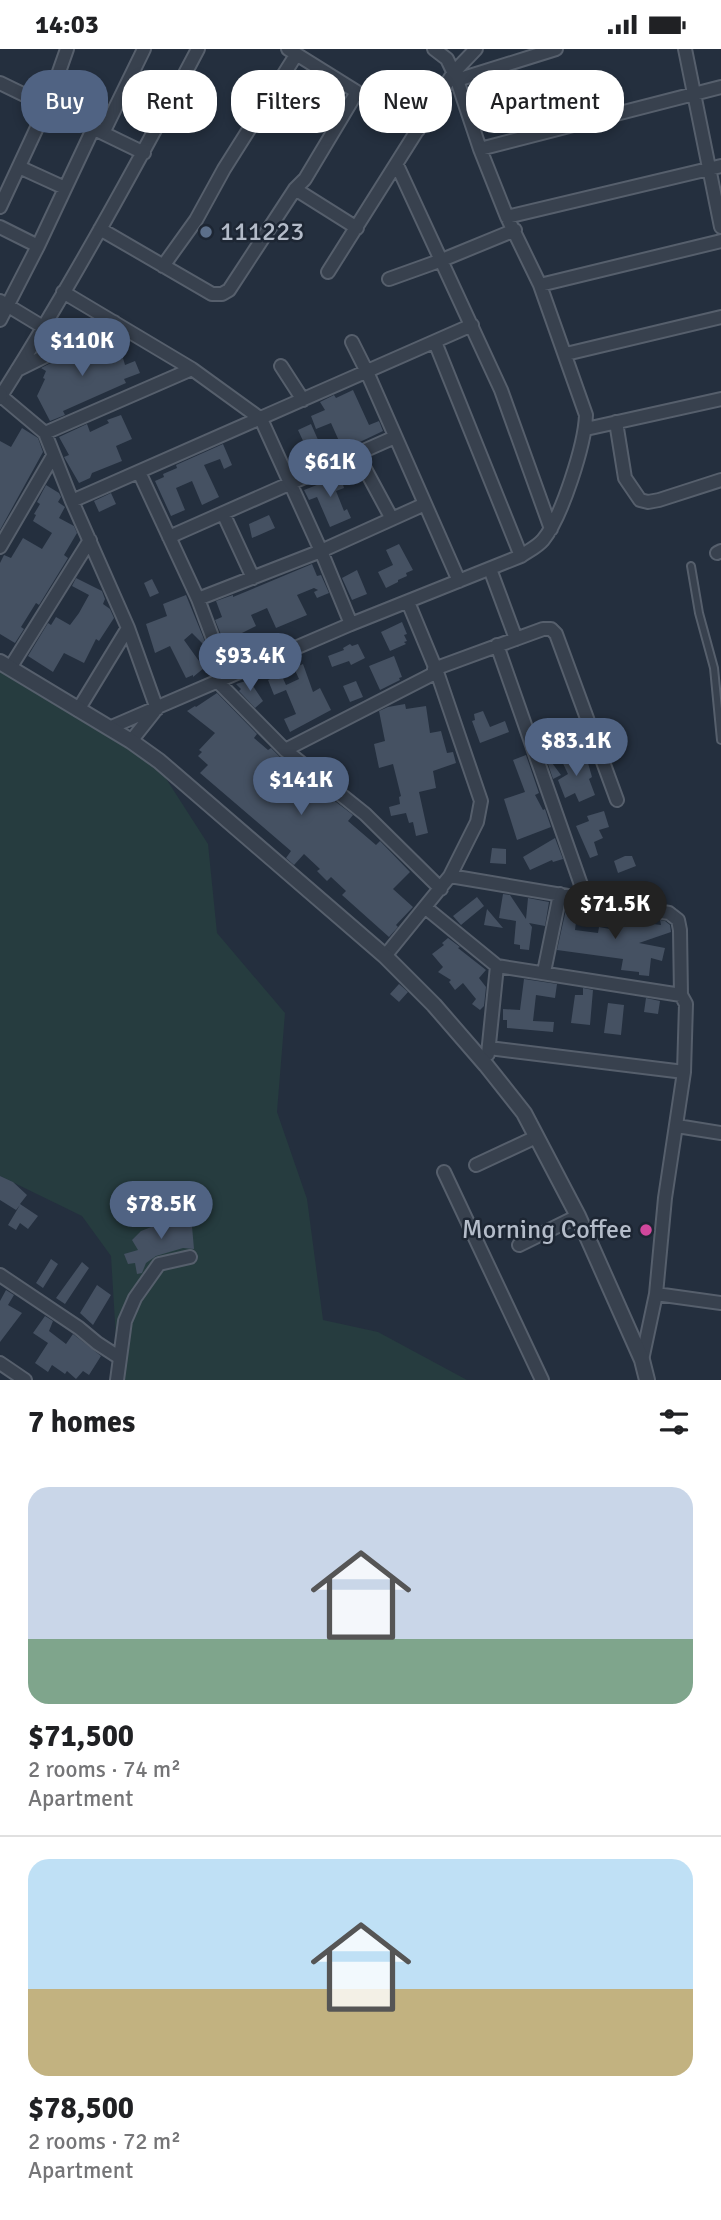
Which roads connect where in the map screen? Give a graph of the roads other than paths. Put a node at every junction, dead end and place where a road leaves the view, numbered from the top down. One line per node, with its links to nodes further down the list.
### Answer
1 (67, 49): 9 (street)
2 (144, 49): 17 (street)
3 (198, 49): 23 (street)
4 (434, 49): 10 (street)
5 (476, 49): 10 (street)
6 (556, 49): 10 (street)
7 (685, 49): 16 (street)
8 (292, 52): 14 (street); 40 (street)
9 (60, 70)
10 (455, 76): 11 (street); 22 (street)
11 (452, 80)
12 (0, 83): 15 (street)
13 (721, 87): 16 (street)
14 (357, 92): 28 (street)
15 (21, 93)
16 (693, 94): 22 (street); 26 (street)
17 (108, 113)
18 (35, 133): 25 (street)
19 (97, 133): 27 (street)
20 (102, 133): 23 (street)
21 (416, 133): 24 (street)
22 (480, 149): 31 (street)
23 (144, 153): 35 (street)
24 (397, 165): 33 (street); 39 (street)
25 (19, 167): 27 (street); 29 (street)
26 (715, 168): 31 (street); 34 (street)
27 (65, 188): 38 (street)
28 (295, 189): 33 (street); 40 (street)
29 (3, 193): 30 (street)
30 (0, 207)
31 (507, 217): 36 (street)
32 (0, 226): 38 (street)
33 (357, 227): 41 (street)
34 (721, 227)
35 (100, 229): 40 (street); 44 (street)
36 (515, 230): 39 (street); 43 (street)
37 (721, 241): 43 (street)
38 (38, 246): 45 (street)
39 (442, 260): 42 (street); 49 (street)
40 (163, 266)
41 (328, 272)
42 (389, 279)
43 (540, 285): 53 (street)
44 (63, 292): 48 (street); 50 (street)
45 (4, 303): 47 (street); 50 (street)
46 (721, 317): 53 (street)
47 (0, 320)
48 (114, 322): 55 (street); 56 (street)
49 (472, 325): 52 (street); 75 (street)
50 (43, 327): 56 (street)
51 (352, 342): 57 (street)
52 (435, 342): 57 (street); 80 (street)
53 (566, 353): 63 (street)
54 (281, 366): 60 (street)
55 (192, 369): 61 (street); 64 (street)
56 (17, 371): 58 (street)
57 (367, 372): 60 (street); 65 (street)
58 (0, 396): 64 (street)
59 (721, 399): 62 (street)
60 (303, 400): 61 (street)
61 (261, 419): 68 (street); 70 (street)
62 (616, 422): 63 (street); 69 (street)
63 (586, 429): 75 (street)
64 (45, 433): 67 (street)
65 (396, 437): 66 (street); 72 (street)
66 (357, 454): 70 (street); 74 (street)
67 (53, 456): 71 (street); 78 (street)
68 (139, 472): 71 (street); 76 (street)
69 (721, 480)
70 (289, 484): 73 (street); 79 (street)
71 (72, 502): 77 (street)
72 (425, 503): 74 (street); 84 (street)
73 (223, 513): 76 (street); 83 (street)
74 (392, 519): 79 (street)
75 (551, 529): 80 (street)
76 (169, 537): 85 (street)
77 (90, 540): 88 (street); 91 (street)
78 (0, 547)
79 (321, 551): 83 (street); 87 (street)
80 (521, 557): 82 (street)
81 (691, 566): 97 (lane)
82 (490, 569): 84 (street); 89 (street)
83 (253, 577): 85 (street)
84 (459, 581): 86 (street)
85 (198, 599): 93 (street)
86 (408, 602): 87 (street); 92 (street)
87 (351, 624): 93 (street)
88 (128, 628): 94 (street); 95 (street)
89 (516, 639): 90 (street); 100 (street)
90 (497, 645): 92 (street); 104 (street)
91 (5, 665): 95 (street)
92 (436, 670): 99 (street); 101 (street)
93 (222, 678): 94 (street); 99 (street)
94 (157, 709): 96 (street); 98 (street)
95 (78, 710): 96 (street)
96 (109, 728): 98 (street)
97 (721, 740)
98 (131, 741): 106 (street)
99 (285, 750): 102 (street)
100 (617, 800)
101 (450, 876): 102 (street); 103 (street)
102 (441, 890): 105 (street)
103 (559, 894): 104 (street); 108 (street)
104 (586, 899): 109 (street)
105 (426, 908): 106 (street); 107 (street)
106 (385, 957): 111 (street)
107 (497, 966): 108 (street); 110 (street)
108 (544, 972): 109 (street)
109 (681, 995): 112 (street)
110 (489, 1048): 111 (street); 112 (street)
111 (486, 1065): 115 (street)
112 (684, 1072): 113 (street)
113 (677, 1126): 114 (street); 122 (street)
114 (721, 1133)
115 (536, 1137): 116 (street); 118 (street)
116 (476, 1165)
117 (444, 1172): 129 (street)
118 (578, 1216): 119 (street); 125 (street)
119 (519, 1245)
120 (190, 1257): 124 (street)
121 (0, 1275): 124 (street)
122 (656, 1294): 123 (street); 125 (street)
123 (721, 1303)
124 (120, 1358): 128 (street)
125 (642, 1360): 130 (street)
126 (0, 1363): 127 (street)
127 (25, 1380)
128 (117, 1380)
129 (542, 1380)
130 (647, 1380)

